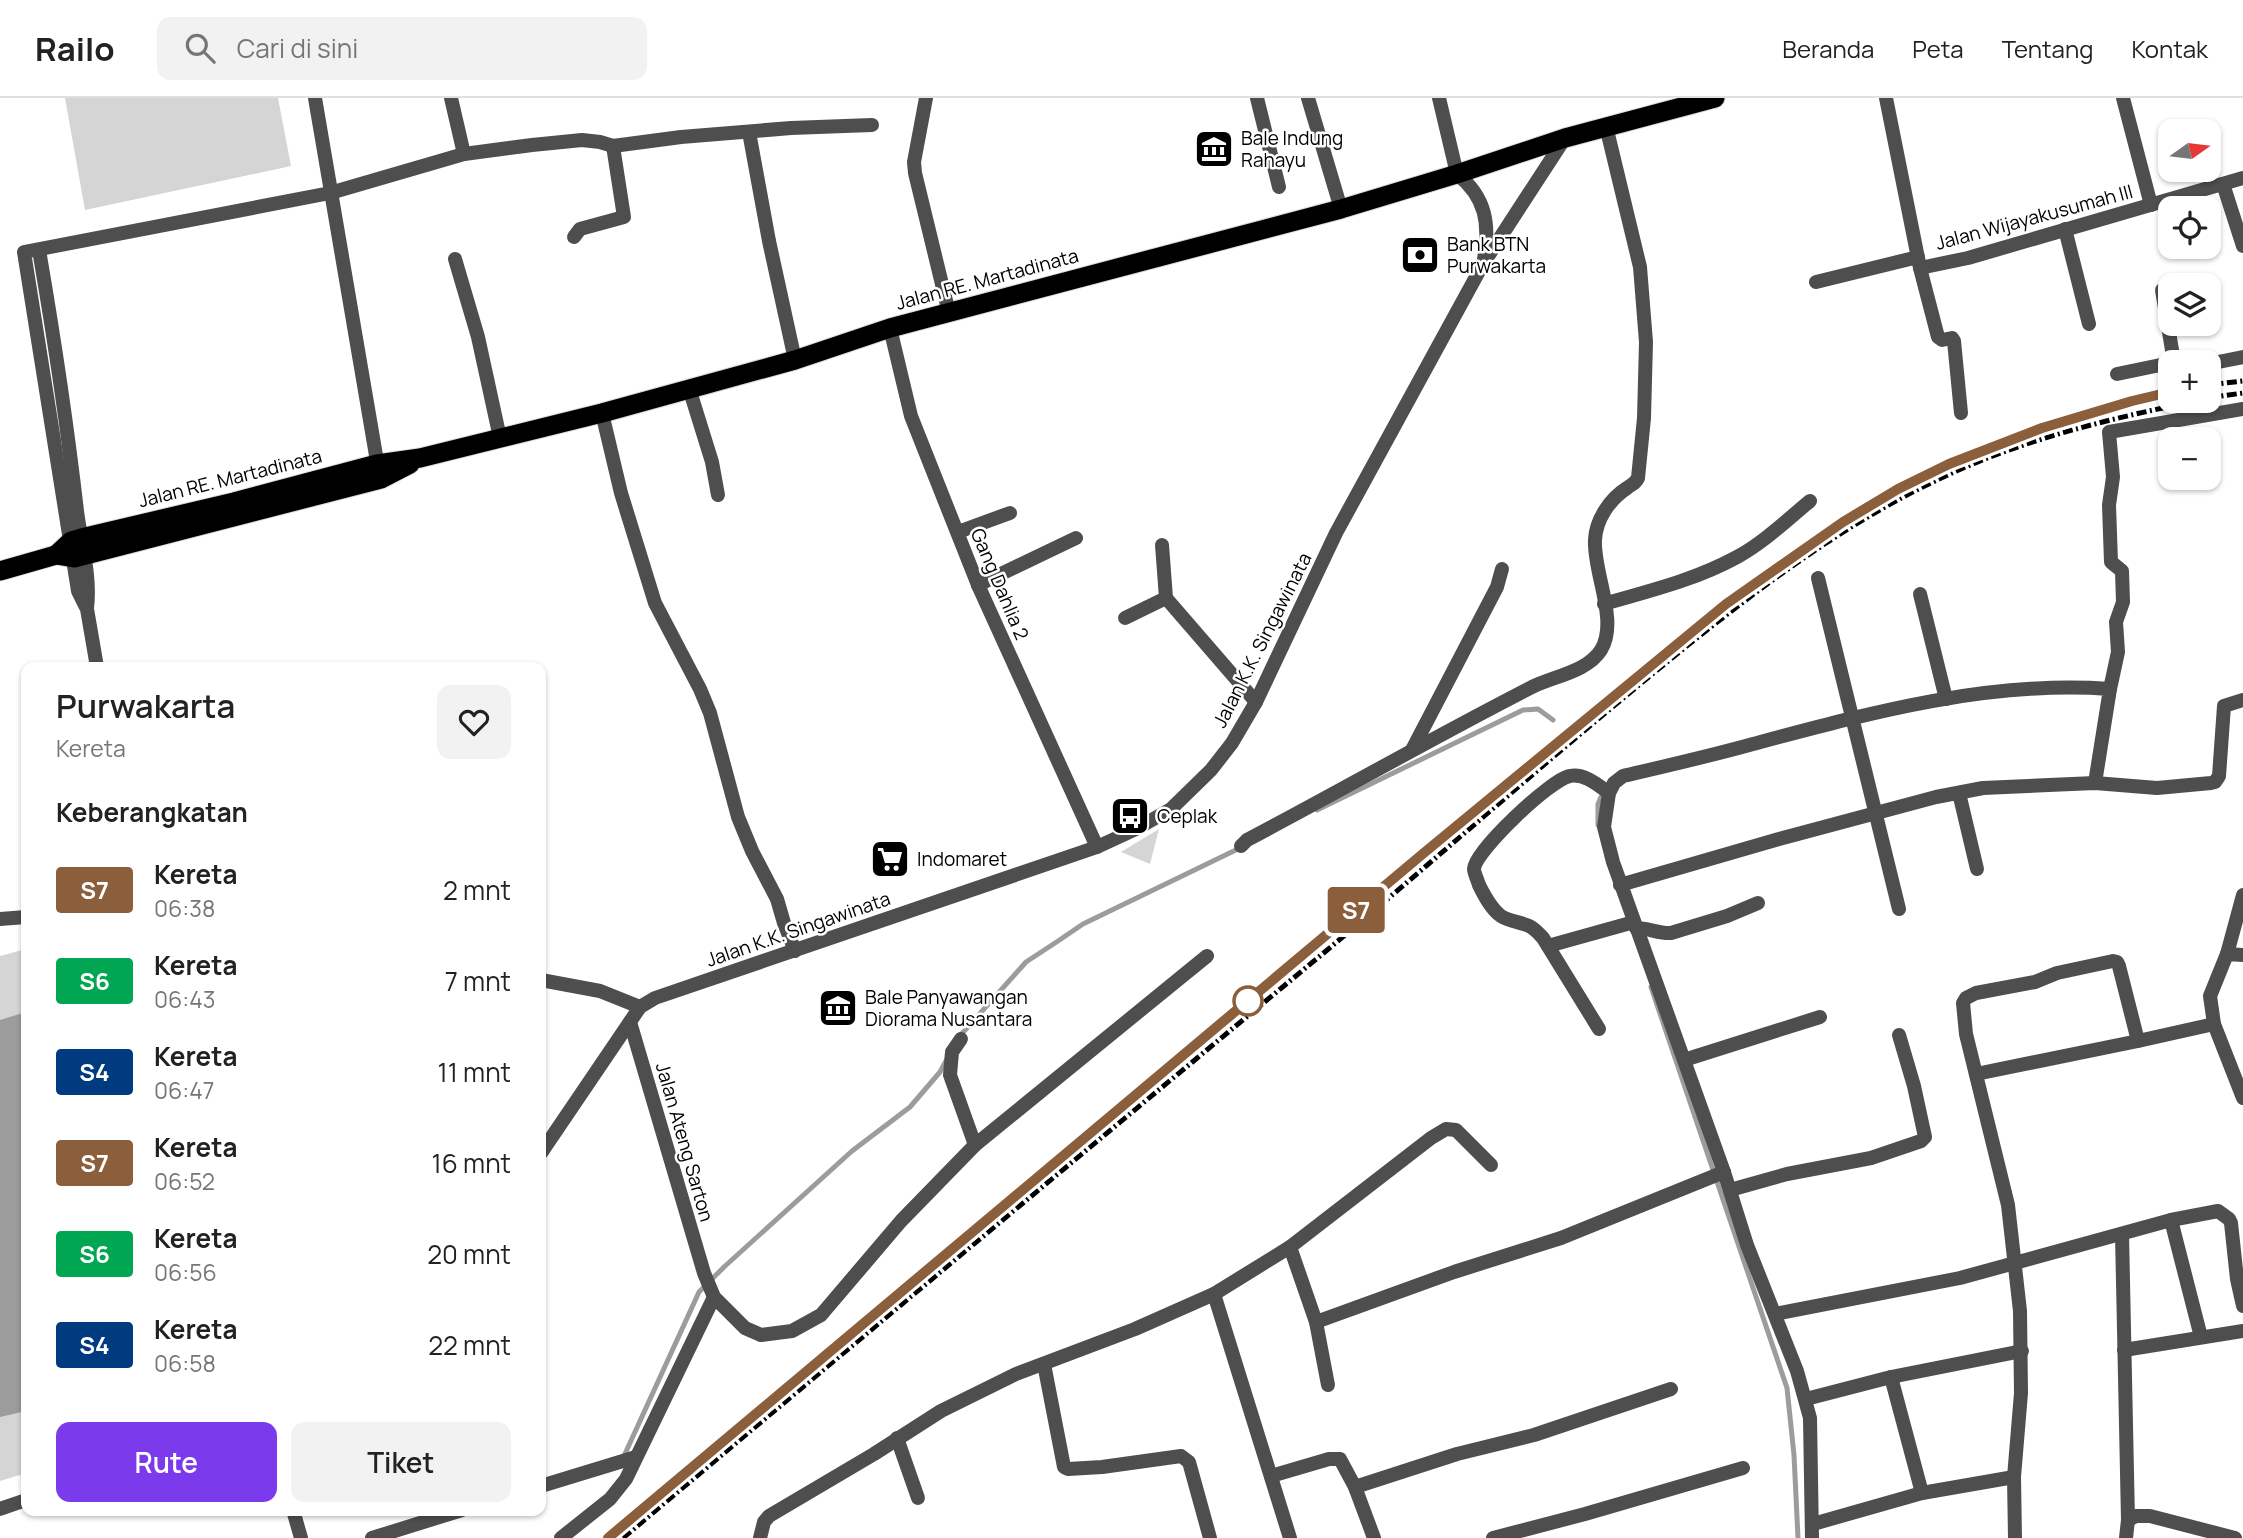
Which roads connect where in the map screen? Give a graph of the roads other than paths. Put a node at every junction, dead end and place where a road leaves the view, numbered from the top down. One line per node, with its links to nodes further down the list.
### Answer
1 (315, 98): 20 (street)
2 (451, 98): 15 (street)
3 (926, 98): 31 (street)
4 (1257, 98): 19 (street)
5 (1308, 98): 22 (street)
6 (1439, 98): 16 (street)
7 (1716, 98): 11 (highway, Jalan RE. Martadinata)
8 (1886, 98): 28 (street, Jalan Wijayakusumah III)
9 (2123, 98): 21 (street)
10 (873, 125): 12 (street)
11 (1606, 126): 13 (highway, Jalan RE. Martadinata); 59 (street)
12 (749, 132): 14 (street); 35 (street)
13 (1565, 138): 16 (highway, Jalan RE. Martadinata); 29 (street, Jalan K.K. Singawinata)
14 (613, 146): 15 (street); 24 (street)
15 (464, 154): 20 (street)
16 (1457, 174): 22 (highway, Jalan RE. Martadinata); 29 (street, Jalan K.K. Singawinata)
17 (2243, 178): 18 (street, Jalan Wijayakusumah III)
18 (2223, 184): 21 (street, Jalan Wijayakusumah III); 25 (street)
19 (1279, 187)
20 (330, 193): 26 (street); 45 (street)
21 (2151, 205): 23 (street, Jalan Wijayakusumah III)
22 (1342, 209): 31 (highway, Jalan RE. Martadinata)
23 (2065, 229): 28 (street, Jalan Wijayakusumah III); 32 (street)
24 (574, 237)
25 (2243, 246)
26 (39, 250): 40 (street); 40 (street)
27 (455, 260): 44 (street)
28 (1919, 262): 30 (street); 43 (street)
29 (1483, 264): 65 (street, Jalan K.K. Singawinata)
30 (1816, 282)
31 (949, 313): 33 (highway, Jalan RE. Martadinata)
32 (2089, 324)
33 (890, 328): 35 (highway, Jalan RE. Martadinata); 49 (street, Gang Dahlia 2)
34 (2243, 357): 36 (street)
35 (795, 360): 39 (highway, Jalan RE. Martadinata)
36 (2221, 361)
37 (2158, 365): 38 (street)
38 (2117, 374)
39 (690, 388): 42 (highway, Jalan RE. Martadinata); 46 (street)
40 (56, 399): 52 (street)
41 (2243, 409): 62 (street)
42 (602, 412): 44 (highway, Jalan RE. Martadinata); 83 (street)
43 (1961, 413)
44 (500, 438): 45 (highway, Jalan RE. Martadinata)
45 (379, 471): 52 (highway, Jalan RE. Martadinata)
46 (718, 495)
47 (1810, 501): 59 (street)
48 (1010, 513): 49 (street)
49 (958, 532): 56 (street, Gang Dahlia 2)
50 (1076, 538): 56 (street)
51 (1162, 545): 58 (street)
52 (73, 549): 54 (highway, Jalan RE. Martadinata); 61 (street)
53 (1502, 569): 67 (street)
54 (0, 571)
55 (1818, 578): 66 (street)
56 (978, 585): 72 (street, Gang Dahlia 2)
57 (1920, 594): 63 (street)
58 (1166, 598): 60 (street); 65 (street)
59 (1604, 604): 67 (street)
60 (1125, 618)
61 (96, 662)
62 (2110, 689): 63 (street); 68 (street)
63 (1946, 699): 66 (street)
64 (2243, 700): 68 (street)
65 (1256, 702): 72 (street, Jalan K.K. Singawinata)
66 (1851, 718): 69 (street); 71 (street)
67 (1412, 751): 73 (street)
68 (2095, 783): 70 (street)
69 (1609, 793): 75 (street); 82 (street)
70 (1959, 793): 71 (street); 74 (street)
71 (1875, 813): 75 (street); 78 (street)
72 (1097, 846): 83 (street, Jalan K.K. Singawinata)
73 (1241, 846)
74 (1977, 869)
75 (1620, 885): 81 (street)
76 (2243, 895): 84 (street)
77 (1758, 904): 81 (street)
78 (1899, 909)
79 (21, 917): 80 (street)
80 (0, 919)
81 (1632, 924): 82 (street); 96 (street)
82 (1548, 946): 92 (street)
83 (795, 951): 88 (street, Jalan K.K. Singawinata)
84 (2227, 954): 85 (street); 91 (street)
85 (2243, 955)
86 (1207, 956): 99 (street)
87 (546, 981): 88 (street)
88 (640, 1007): 90 (street)
89 (1820, 1017): 96 (street)
90 (630, 1022): 100 (street); 108 (street, Jalan Ateng Sarton)
91 (2214, 1024): 95 (street); 98 (street)
92 (1600, 1029)
93 (1899, 1035): 103 (street)
94 (961, 1040): 99 (street)
95 (2138, 1041): 97 (street); 97 (street)
96 (1684, 1060): 102 (street)
97 (1976, 1074): 107 (street)
98 (2243, 1098)
99 (975, 1145): 108 (street)
100 (546, 1146)
101 (1491, 1165): 106 (street)
102 (1722, 1173): 103 (street); 112 (street)
103 (1730, 1190): 111 (street)
104 (2171, 1220): 105 (street); 110 (street); 114 (street)
105 (2122, 1234): 107 (street); 115 (street)
106 (1290, 1247): 109 (street); 112 (street)
107 (2015, 1263): 111 (street); 116 (street)
108 (712, 1294): 123 (street)
109 (1214, 1294): 117 (street); 125 (street)
110 (2243, 1306)
111 (1775, 1314): 121 (street)
112 (1316, 1322): 119 (street)
113 (2243, 1331): 114 (street)
114 (2201, 1337): 115 (street)
115 (2124, 1350): 135 (street)
116 (2022, 1352): 118 (street); 126 (street)
117 (1044, 1364): 122 (street); 141 (street)
118 (1891, 1377): 121 (street); 129 (street)
119 (1328, 1385)
120 (1671, 1389): 128 (street)
121 (1806, 1399): 136 (street)
122 (897, 1438): 130 (street); 140 (street)
123 (636, 1457): 127 (street); 139 (street)
124 (1744, 1468): 144 (street)
125 (1271, 1476): 128 (street); 142 (street)
126 (2014, 1477): 129 (street); 145 (street)
127 (546, 1484)
128 (1355, 1487): 143 (street)
129 (1922, 1493): 136 (street)
130 (918, 1498)
131 (21, 1502): 132 (street)
132 (0, 1508)
133 (295, 1516): 137 (street)
134 (443, 1516): 138 (street)
135 (2128, 1520): 146 (street); 147 (street)
136 (1812, 1531)
137 (301, 1538)
138 (372, 1538)
139 (561, 1538)
140 (761, 1538)
141 (1210, 1538)
142 (1290, 1538)
143 (1374, 1538)
144 (1493, 1538)
145 (2015, 1538)
146 (2126, 1538)
147 (2235, 1538)

